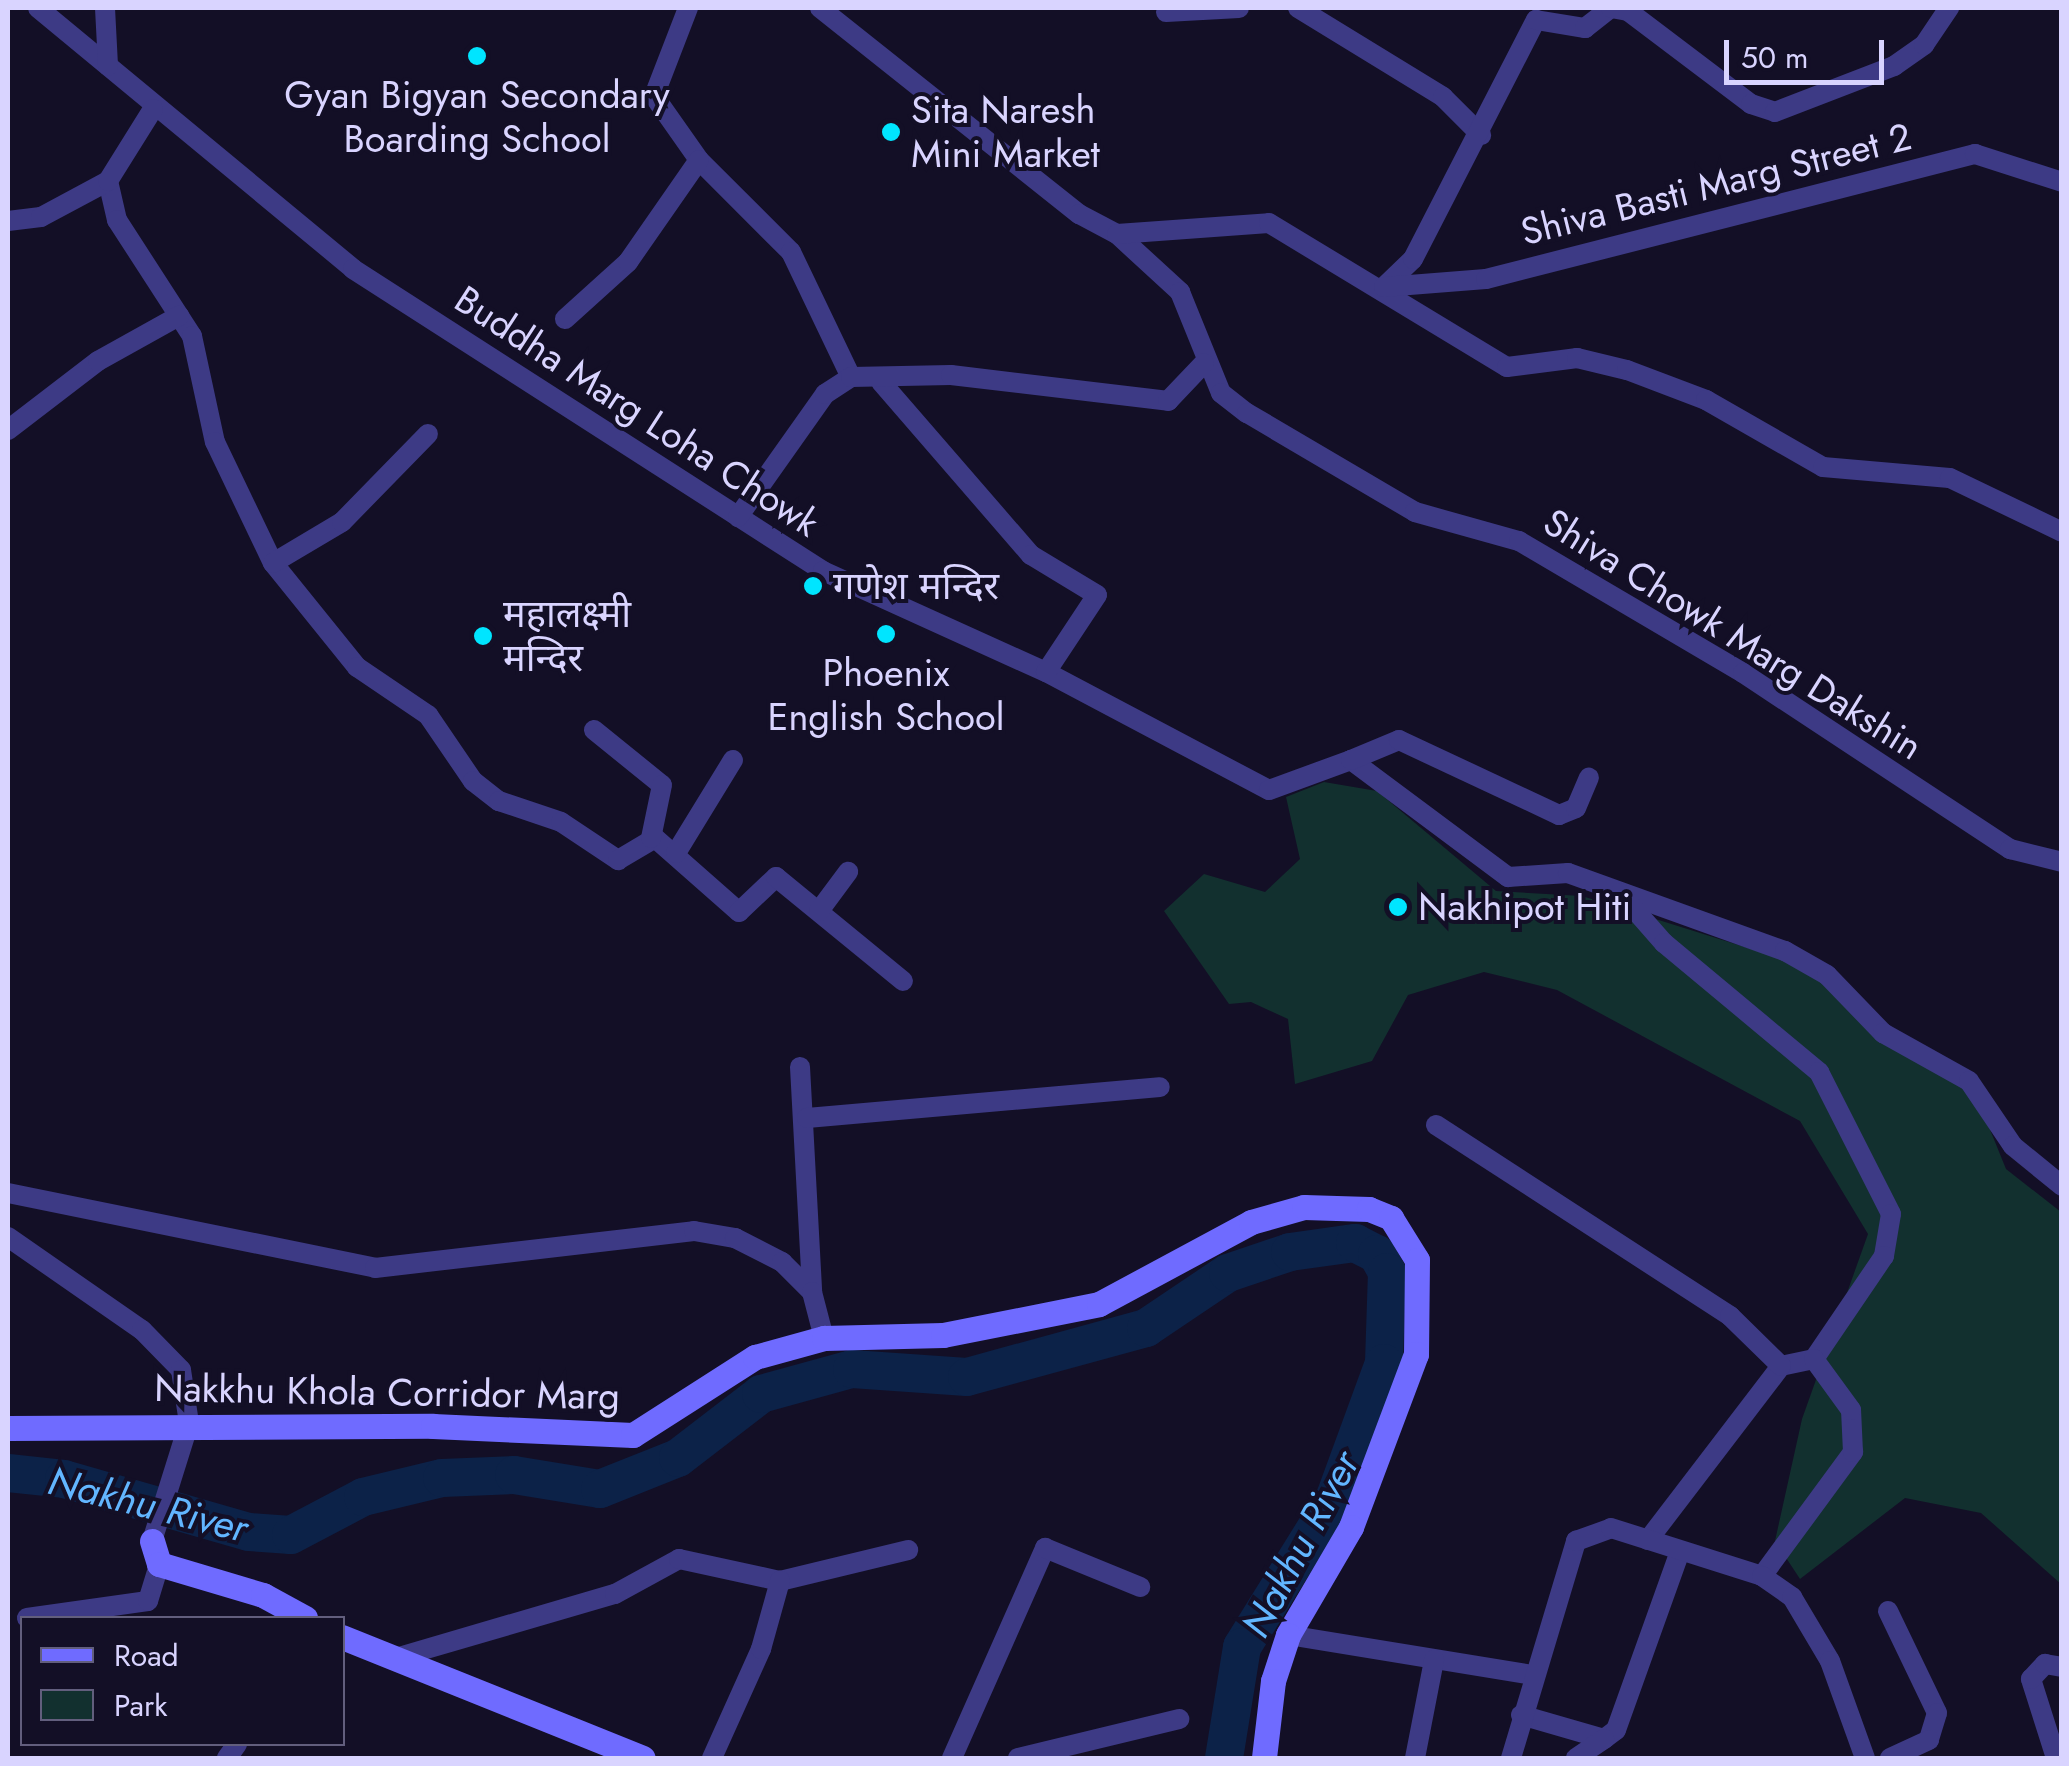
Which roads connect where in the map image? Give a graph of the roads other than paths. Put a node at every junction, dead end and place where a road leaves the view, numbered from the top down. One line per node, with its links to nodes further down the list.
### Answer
1 (38, 8): 9 (street, Buddha Marg Loha Chowk)
2 (105, 8): 9 (street)
3 (688, 8): 12 (street)
4 (820, 8): 16 (street, Shiva Chowk Marg Dakshin)
5 (1238, 8): 8 (street)
6 (1298, 8): 11 (street)
7 (1949, 8): 11 (street)
8 (1166, 12)
9 (108, 66): 10 (street, Buddha Marg Loha Chowk)
10 (152, 109): 13 (street); 25 (street, Buddha Marg Loha Chowk)
11 (1480, 134): 17 (street)
12 (699, 160): 19 (street); 21 (street)
13 (108, 181): 15 (street); 18 (street)
14 (2062, 182): 17 (street, Shiva Basti Marg Street 2)
15 (8, 221)
16 (1116, 234): 17 (street); 20 (street, Shiva Chowk Marg Dakshin)
17 (1384, 287): 26 (street)
18 (179, 316): 23 (street); 27 (street)
19 (565, 319)
20 (1204, 363): 22 (street); 35 (street, Shiva Chowk Marg Dakshin)
21 (851, 377): 22 (street); 25 (street)
22 (881, 382): 28 (street)
23 (8, 430)
24 (428, 434): 27 (street)
25 (738, 517): 28 (street, Buddha Marg Loha Chowk)
26 (2060, 529)
27 (273, 563): 33 (street)
28 (1046, 672): 31 (street, Buddha Marg Loha Chowk)
29 (594, 730): 33 (street)
30 (733, 760): 34 (street)
31 (1351, 760): 32 (street, Buddha Marg Loha Chowk); 37 (street)
32 (1590, 778)
33 (651, 838): 34 (street)
34 (676, 853): 38 (street)
35 (2062, 862)
36 (848, 872): 38 (street)
37 (1617, 890): 44 (street); 49 (street)
38 (819, 911): 39 (street)
39 (903, 981)
40 (800, 1067): 42 (street)
41 (1160, 1087): 42 (street)
42 (807, 1118): 47 (street)
43 (1436, 1126): 50 (street)
44 (2062, 1186)
45 (8, 1194): 47 (street)
46 (8, 1237): 52 (street)
47 (812, 1292): 48 (street)
48 (824, 1338): 52 (street, Nakkhu Khola Corridor Marg); 64 (street, Nakkhu Khola Corridor Marg)
49 (1814, 1359): 50 (street); 57 (street)
50 (1781, 1366): 53 (street)
51 (8, 1428): 52 (street, Nakkhu Khola Corridor Marg)
52 (187, 1433): 56 (street)
53 (1648, 1540): 55 (street); 69 (street)
54 (908, 1550): 58 (street)
55 (1680, 1551): 57 (street); 72 (street)
56 (156, 1552): 60 (street); 62 (street)
57 (1762, 1576): 81 (street)
58 (780, 1581): 66 (street); 74 (street)
59 (1140, 1587): 75 (street)
60 (268, 1607): 63 (street)
61 (1888, 1611): 82 (street)
62 (46, 1616)
63 (298, 1616)
64 (1288, 1635): 67 (street); 77 (street, Nakkhu Khola Corridor Marg)
65 (345, 1637): 66 (street)
66 (392, 1659): 73 (street)
67 (1434, 1660): 69 (street); 78 (street)
68 (2062, 1666): 83 (street)
69 (1532, 1676): 70 (street)
70 (1521, 1715): 72 (street); 79 (street)
71 (1179, 1719): 76 (street)
72 (1604, 1739): 80 (street)
73 (644, 1758)
74 (712, 1758)
75 (952, 1758)
76 (1018, 1758)
77 (1264, 1758)
78 (1415, 1758)
79 (1511, 1758)
80 (1576, 1758)
81 (1865, 1758)
82 (1890, 1758)
83 (2056, 1758)

